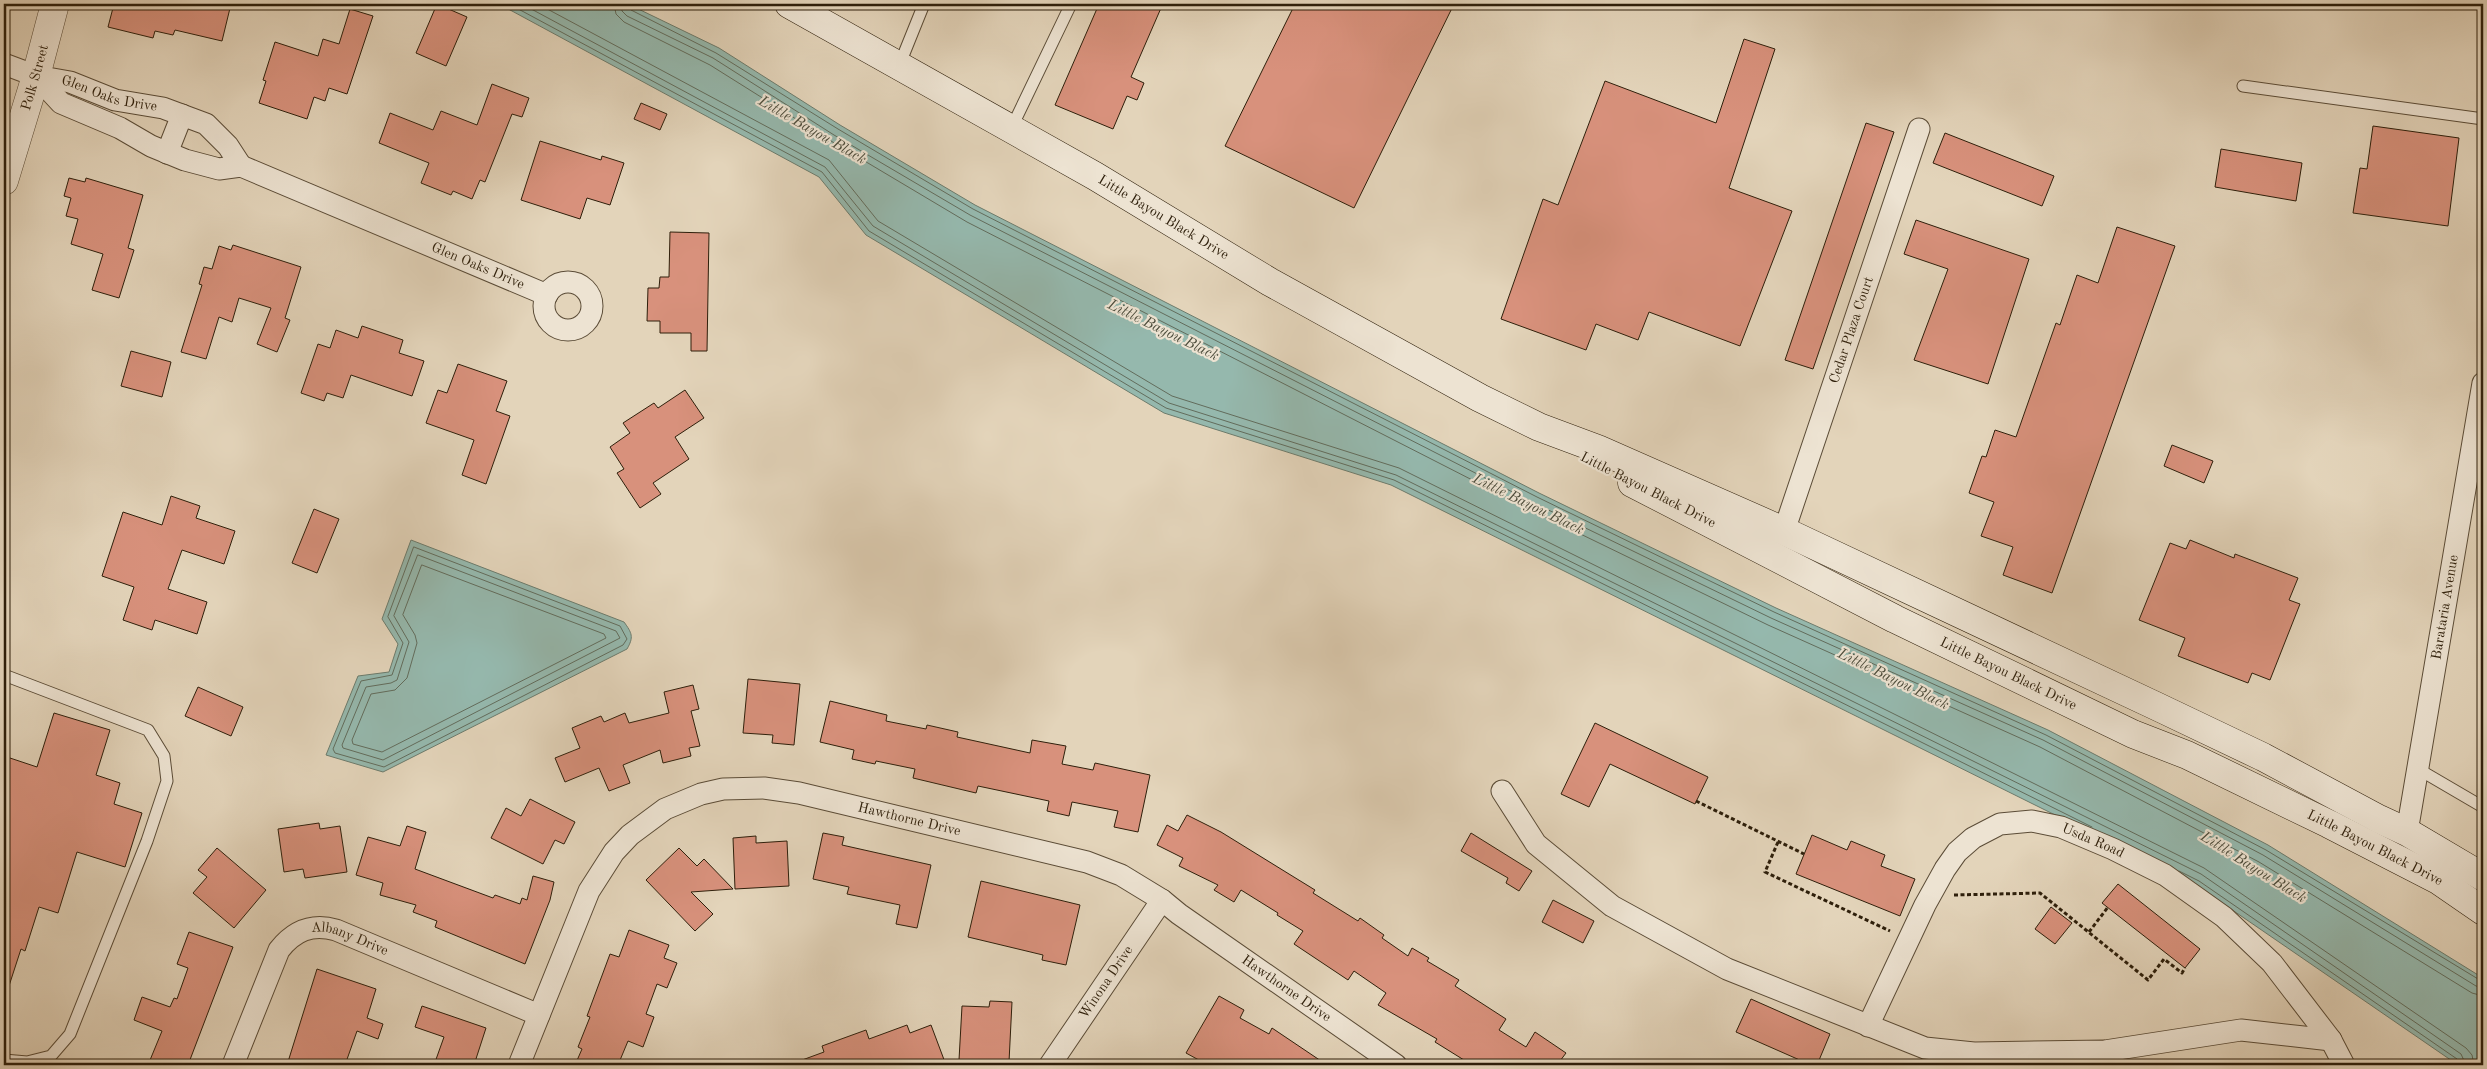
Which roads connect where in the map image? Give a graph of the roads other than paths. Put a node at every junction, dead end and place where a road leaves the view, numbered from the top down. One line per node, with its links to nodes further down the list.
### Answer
1 (55, 4): 7 (main road, Polk Street)
2 (789, 4): 6 (main road, Little Bayou Black Drive)
3 (924, 4): 6 (lane)
4 (1071, 4): 11 (lane)
5 (4, 64): 7 (street)
6 (899, 66): 11 (main road, Little Bayou Black Drive)
7 (36, 76): 9 (street, Glen Oaks Drive); 13 (street, Glen Oaks Drive); 15 (main road, Polk Street)
8 (2243, 86): 10 (lane)
9 (182, 115): 13 (street); 14 (street, Glen Oaks Drive)
10 (2483, 119)
11 (1011, 129): 18 (main road, Little Bayou Black Drive)
12 (1919, 129): 19 (street, Cedar Plaza Court)
13 (167, 153): 14 (street, Glen Oaks Drive)
14 (242, 166): 16 (street, Glen Oaks Drive)
15 (4, 181)
16 (547, 296)
17 (2483, 383): 21 (street, Barataria Avenue)
18 (1539, 427): 19 (main road, Little Bayou Black Drive); 27 (main road, Little Bayou Black Drive)
19 (1784, 531): 24 (main road, Little Bayou Black Drive)
20 (4, 675): 31 (lane)
21 (2418, 769): 23 (lane); 24 (street, Barataria Avenue)
22 (1502, 792): 29 (street)
23 (2483, 807)
24 (2407, 832): 25 (main road, Little Bayou Black Drive)
25 (2483, 877)
26 (1162, 900): 28 (street, Hawthorne Drive); 34 (street, Winona Drive); 35 (street, Hawthorne Drive)
27 (2483, 911)
28 (539, 1015): 32 (street, Albany Drive); 33 (street, Hawthorne Drive)
29 (1868, 1026): 30 (street); 30 (street, Usda Road)
30 (2331, 1040): 36 (street, Usda Road)
31 (4, 1060)
32 (233, 1065)
33 (519, 1065)
34 (1050, 1065)
35 (1396, 1065)
36 (2344, 1065)

